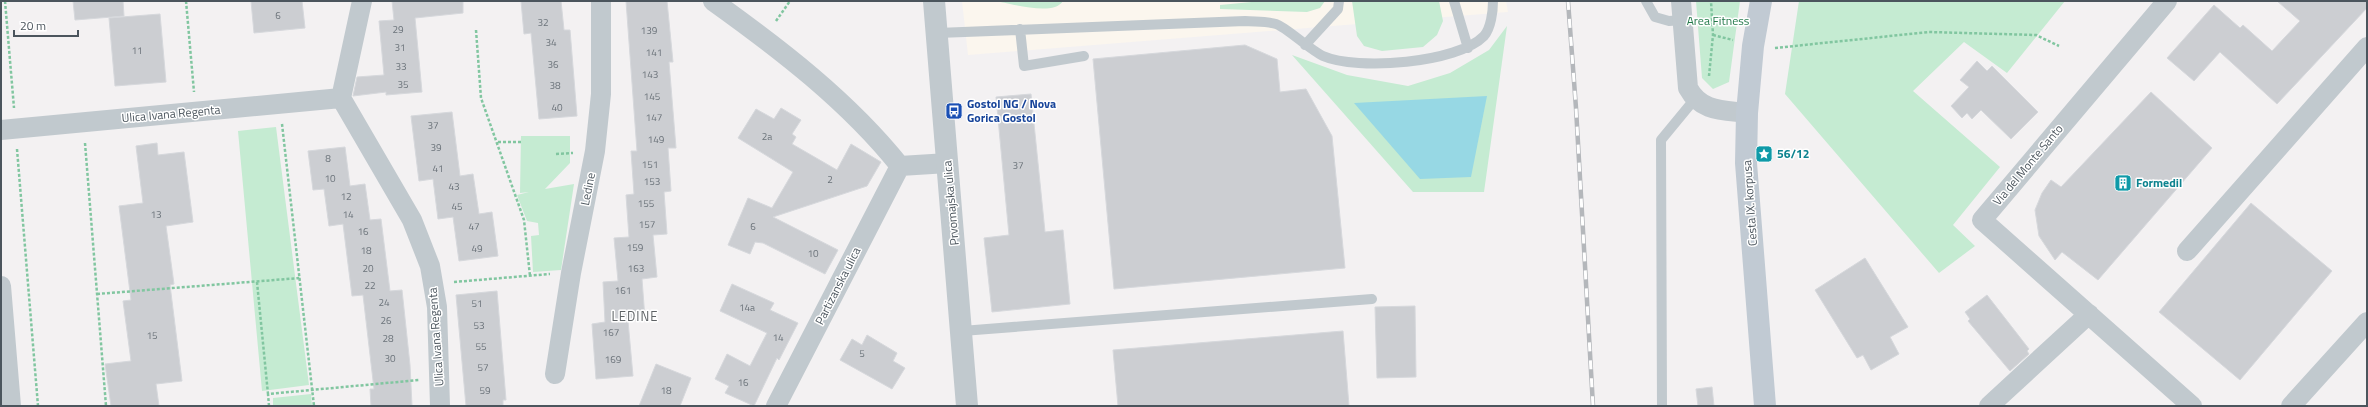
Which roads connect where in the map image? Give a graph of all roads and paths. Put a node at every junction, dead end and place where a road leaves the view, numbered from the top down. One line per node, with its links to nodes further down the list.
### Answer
1 (5, 1): 29 (path)
2 (186, 1): 30 (path)
3 (362, 1): 26 (street)
4 (601, 1): 40 (street, Ledine)
5 (713, 1): 19 (street)
6 (790, 1): 19 (path)
7 (934, 1): 18 (street, Prvomajska ulica)
8 (1339, 1): 20 (lane)
9 (1454, 1): 23 (lane)
10 (1493, 1): 23 (lane)
11 (1646, 1): 15 (lane)
12 (1711, 1): 27 (path)
13 (1761, 1): 31 (main road, Cesta IX. korpusa)
14 (2167, 1): 48 (street, Via del Monte Santo)
15 (1682, 11): 27 (street)
16 (1020, 29): 18 (lane); 20 (lane); 25 (lane)
17 (476, 30): 34 (path)
18 (938, 33): 37 (street, Prvomajska ulica)
19 (764, 38): 38 (street)
20 (1305, 45): 23 (lane)
21 (2059, 46): 24 (path)
22 (2367, 47): 39 (street)
23 (1468, 48)
24 (1773, 48)
25 (1084, 56)
26 (341, 98): 28 (street, Ulica Ivana Regenta); 44 (street, Ulica Ivana Regenta)
27 (1700, 103): 31 (street); 63 (lane)
28 (280, 104): 30 (street, Ulica Ivana Regenta); 42 (path)
29 (14, 111)
30 (196, 112): 32 (street, Ulica Ivana Regenta)
31 (1747, 113): 64 (main road, Cesta IX. korpusa)
32 (84, 122): 33 (street, Ulica Ivana Regenta); 46 (path)
33 (1, 130)
34 (498, 142): 35 (path); 41 (path)
35 (523, 142)
36 (17, 148): 56 (path)
37 (948, 163): 38 (street); 50 (street, Prvomajska ulica)
38 (900, 166): 61 (street, Partizanska ulica)
39 (2187, 251)
40 (571, 273): 41 (path); 51 (street, Ledine)
41 (530, 276): 44 (path)
42 (300, 278): 43 (path); 53 (path)
43 (257, 282): 46 (path); 54 (path)
44 (433, 283): 52 (street, Ulica Ivana Regenta)
45 (1, 286): 55 (street)
46 (97, 294): 57 (path)
47 (1372, 299): 50 (lane)
48 (2089, 314): 65 (street); 66 (street, Via del Monte Santo)
49 (2367, 322): 67 (street)
50 (962, 331): 62 (street, Prvomajska ulica)
51 (555, 374)
52 (440, 378): 53 (path); 60 (street, Ulica Ivana Regenta)
53 (314, 390): 54 (path); 59 (path)
54 (268, 394): 58 (path)
55 (11, 406)
56 (38, 406)
57 (106, 406)
58 (269, 406)
59 (314, 406)
60 (440, 406)
61 (776, 406)
62 (967, 406)
63 (1662, 406)
64 (1765, 406)
65 (1989, 406)
66 (2192, 406)
67 (2291, 406)

